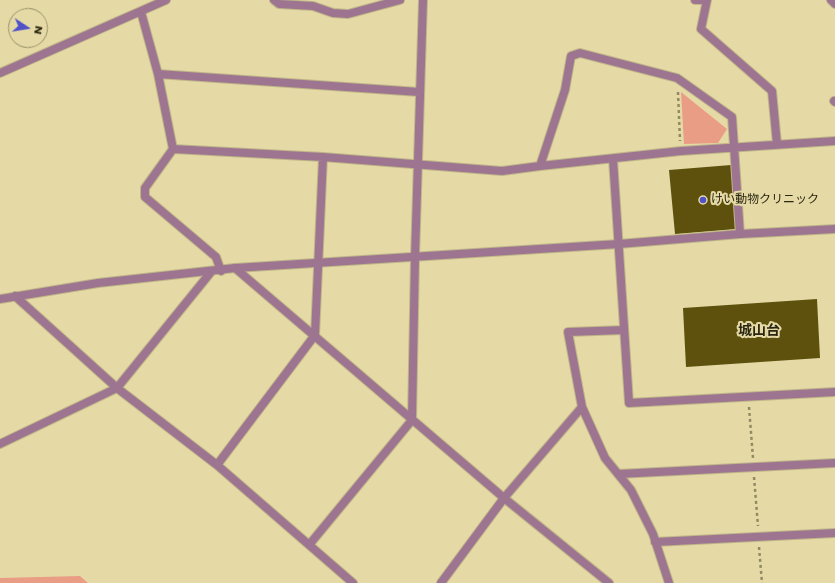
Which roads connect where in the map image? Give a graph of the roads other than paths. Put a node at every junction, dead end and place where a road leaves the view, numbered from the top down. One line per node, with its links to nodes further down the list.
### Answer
1 (166, 0): 10 (street)
2 (274, 0): 3 (street)
3 (400, 0)
4 (423, 0): 13 (street)
5 (695, 0): 6 (street)
6 (701, 0)
7 (707, 0): 15 (street)
8 (831, 0): 9 (street)
9 (835, 4)
10 (141, 12): 11 (street); 12 (street)
11 (0, 73)
12 (158, 74): 13 (street); 17 (street)
13 (420, 92): 20 (street)
14 (835, 141): 15 (street)
15 (777, 144): 16 (street)
16 (735, 148): 19 (street); 21 (street); 23 (street)
17 (173, 149): 18 (street); 28 (street)
18 (323, 157): 20 (street); 26 (street)
19 (613, 160): 21 (street); 24 (street)
20 (417, 164): 21 (street); 25 (street)
21 (540, 166)
22 (835, 229): 23 (street)
23 (740, 234): 24 (street)
24 (620, 244): 25 (street); 32 (street)
25 (415, 256): 26 (street); 37 (street)
26 (318, 263): 27 (street); 33 (street)
27 (235, 268): 28 (street); 33 (street)
28 (221, 271): 29 (street)
29 (211, 272): 30 (street); 34 (street)
30 (15, 296): 31 (street); 34 (street)
31 (0, 299)
32 (624, 330): 35 (street); 36 (street)
33 (315, 335): 37 (street); 40 (street)
34 (117, 388): 38 (street); 40 (street)
35 (835, 392)
36 (582, 408): 41 (street); 42 (street)
37 (412, 420): 42 (street); 45 (street)
38 (0, 444)
39 (835, 463): 41 (street)
40 (216, 465): 45 (street)
41 (618, 474): 44 (street)
42 (504, 498): 47 (street); 48 (street)
43 (835, 533): 44 (street)
44 (656, 542): 49 (street)
45 (309, 545): 46 (street)
46 (353, 583)
47 (441, 583)
48 (610, 583)
49 (669, 583)

